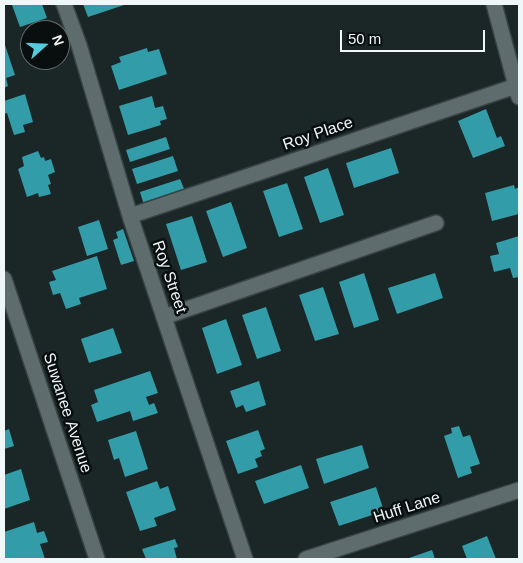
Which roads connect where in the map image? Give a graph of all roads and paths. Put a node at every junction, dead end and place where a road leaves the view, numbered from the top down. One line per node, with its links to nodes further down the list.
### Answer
1 (64, 4): 4 (street, Roy Street)
2 (494, 4): 3 (street)
3 (518, 92): 4 (street, Roy Place)
4 (130, 216): 8 (street, Roy Street)
5 (436, 223): 8 (street)
6 (4, 279): 7 (street, Suwanee Avenue)
7 (8, 306): 10 (street, Suwanee Avenue)
8 (164, 317): 11 (street, Roy Street)
9 (519, 490): 12 (street, Huff Lane)
10 (97, 559)
11 (245, 559)
12 (306, 559)

